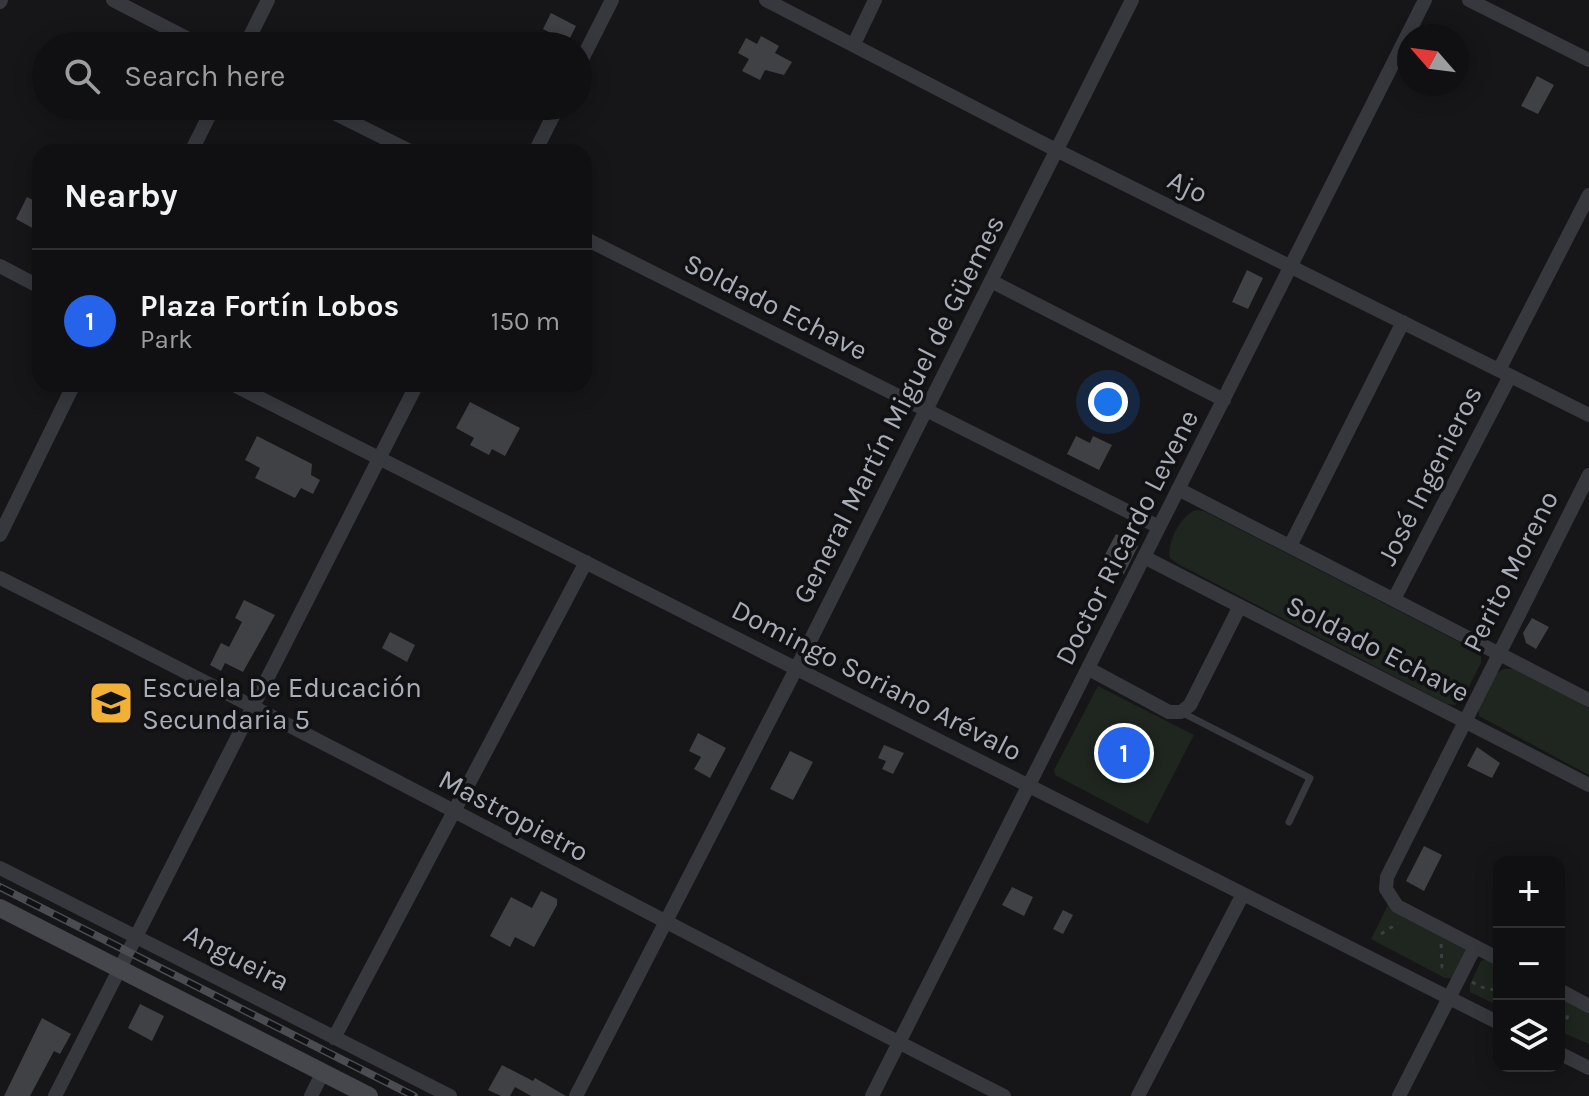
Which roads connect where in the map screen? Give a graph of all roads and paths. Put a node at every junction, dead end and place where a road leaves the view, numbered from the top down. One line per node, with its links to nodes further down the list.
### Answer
1 (113, 0): 9 (street)
2 (268, 0): 10 (street)
3 (612, 0): 11 (street)
4 (766, 0): 12 (street, Ajo)
5 (875, 0): 12 (street)
6 (1132, 0): 20 (street, General Martín Miguel de Güemes)
7 (1425, 0): 23 (street, Doctor Ricardo Levene)
8 (1469, 0): 13 (street)
9 (175, 32)
10 (252, 32)
11 (592, 39)
12 (854, 44): 20 (street, Ajo)
13 (1589, 60)
14 (207, 120): 17 (street)
15 (348, 120): 18 (street)
16 (551, 120): 19 (street)
17 (195, 144)
18 (396, 144)
19 (539, 144)
20 (1058, 151): 23 (street, Ajo); 25 (street, General Martín Miguel de Güemes)
21 (1589, 195): 28 (street, José Ingenieros)
22 (592, 242): 33 (street, Soldado Echave)
23 (1291, 265): 27 (street, Ajo); 32 (street, Doctor Ricardo Levene)
24 (0, 266): 26 (street)
25 (991, 281): 32 (street); 33 (street, General Martín Miguel de Güemes)
26 (32, 283)
27 (1403, 322): 28 (street, Ajo); 40 (street)
28 (1504, 373): 34 (street, Ajo); 44 (street, José Ingenieros)
29 (70, 392): 39 (street)
30 (248, 392): 35 (street, Domingo Soriano Arévalo)
31 (413, 392): 35 (street)
32 (1224, 400): 37 (street, Doctor Ricardo Levene)
33 (925, 410): 38 (street, Soldado Echave); 47 (street, General Martín Miguel de Güemes)
34 (1589, 415)
35 (379, 458): 42 (street, Domingo Soriano Arévalo); 50 (street)
36 (1589, 475): 46 (street, Perito Moreno)
37 (1178, 489): 38 (street, Doctor Ricardo Levene); 40 (street)
38 (1159, 527): 41 (street, Doctor Ricardo Levene)
39 (0, 535)
40 (1290, 546): 44 (street)
41 (1144, 557): 45 (street, Soldado Echave); 48 (street, Doctor Ricardo Levene)
42 (586, 562): 47 (street, Domingo Soriano Arévalo); 55 (street)
43 (0, 578): 50 (street, Mastropietro)
44 (1394, 599): 46 (street)
45 (1240, 606): 51 (street); 52 (street, Soldado Echave)
46 (1497, 654): 49 (street); 52 (street, Perito Moreno)
47 (796, 669): 54 (street, Domingo Soriano Arévalo); 61 (street, General Martín Miguel de Güemes)
48 (1089, 669): 51 (street); 54 (street, Doctor Ricardo Levene)
49 (1589, 700)
50 (256, 706): 55 (street, Mastropietro); 64 (street)
51 (1181, 712): 56 (lane)
52 (1464, 721): 53 (street, Soldado Echave); 60 (street, Perito Moreno)
53 (1589, 785)
54 (1029, 786): 58 (street, Domingo Soriano Arévalo); 75 (street, Doctor Ricardo Levene)
55 (454, 813): 61 (street, Mastropietro); 74 (street)
56 (1289, 822)
57 (0, 868): 64 (street, Angueira)
58 (1243, 894): 70 (street, Domingo Soriano Arévalo); 86 (street)
59 (0, 908): 68 (street)
60 (1412, 914): 62 (street); 63 (path)
61 (664, 923): 75 (street, Mastropietro); 83 (street, General Martín Miguel de Güemes)
62 (1439, 928): 65 (street); 67 (path)
63 (1381, 934)
64 (136, 937): 68 (street); 74 (street, Angueira)
65 (1475, 947): 66 (street); 70 (street)
66 (1493, 956)
67 (1442, 967)
68 (119, 970): 78 (street); 79 (street)
69 (1565, 995): 71 (street)
70 (1450, 998): 72 (street, Domingo Soriano Arévalo); 87 (street)
71 (1584, 1010): 73 (path)
72 (1493, 1020)
73 (1565, 1020)
74 (334, 1038): 82 (street, Angueira)
75 (899, 1043): 84 (street, Doctor Ricardo Levene); 85 (street, Mastropietro)
76 (1565, 1056): 77 (street)
77 (1589, 1068)
78 (323, 1072): 80 (street); 81 (street)
79 (55, 1096)
80 (311, 1096)
81 (369, 1096)
82 (450, 1096)
83 (576, 1096)
84 (872, 1096)
85 (1004, 1096)
86 (1138, 1096)
87 (1399, 1096)

